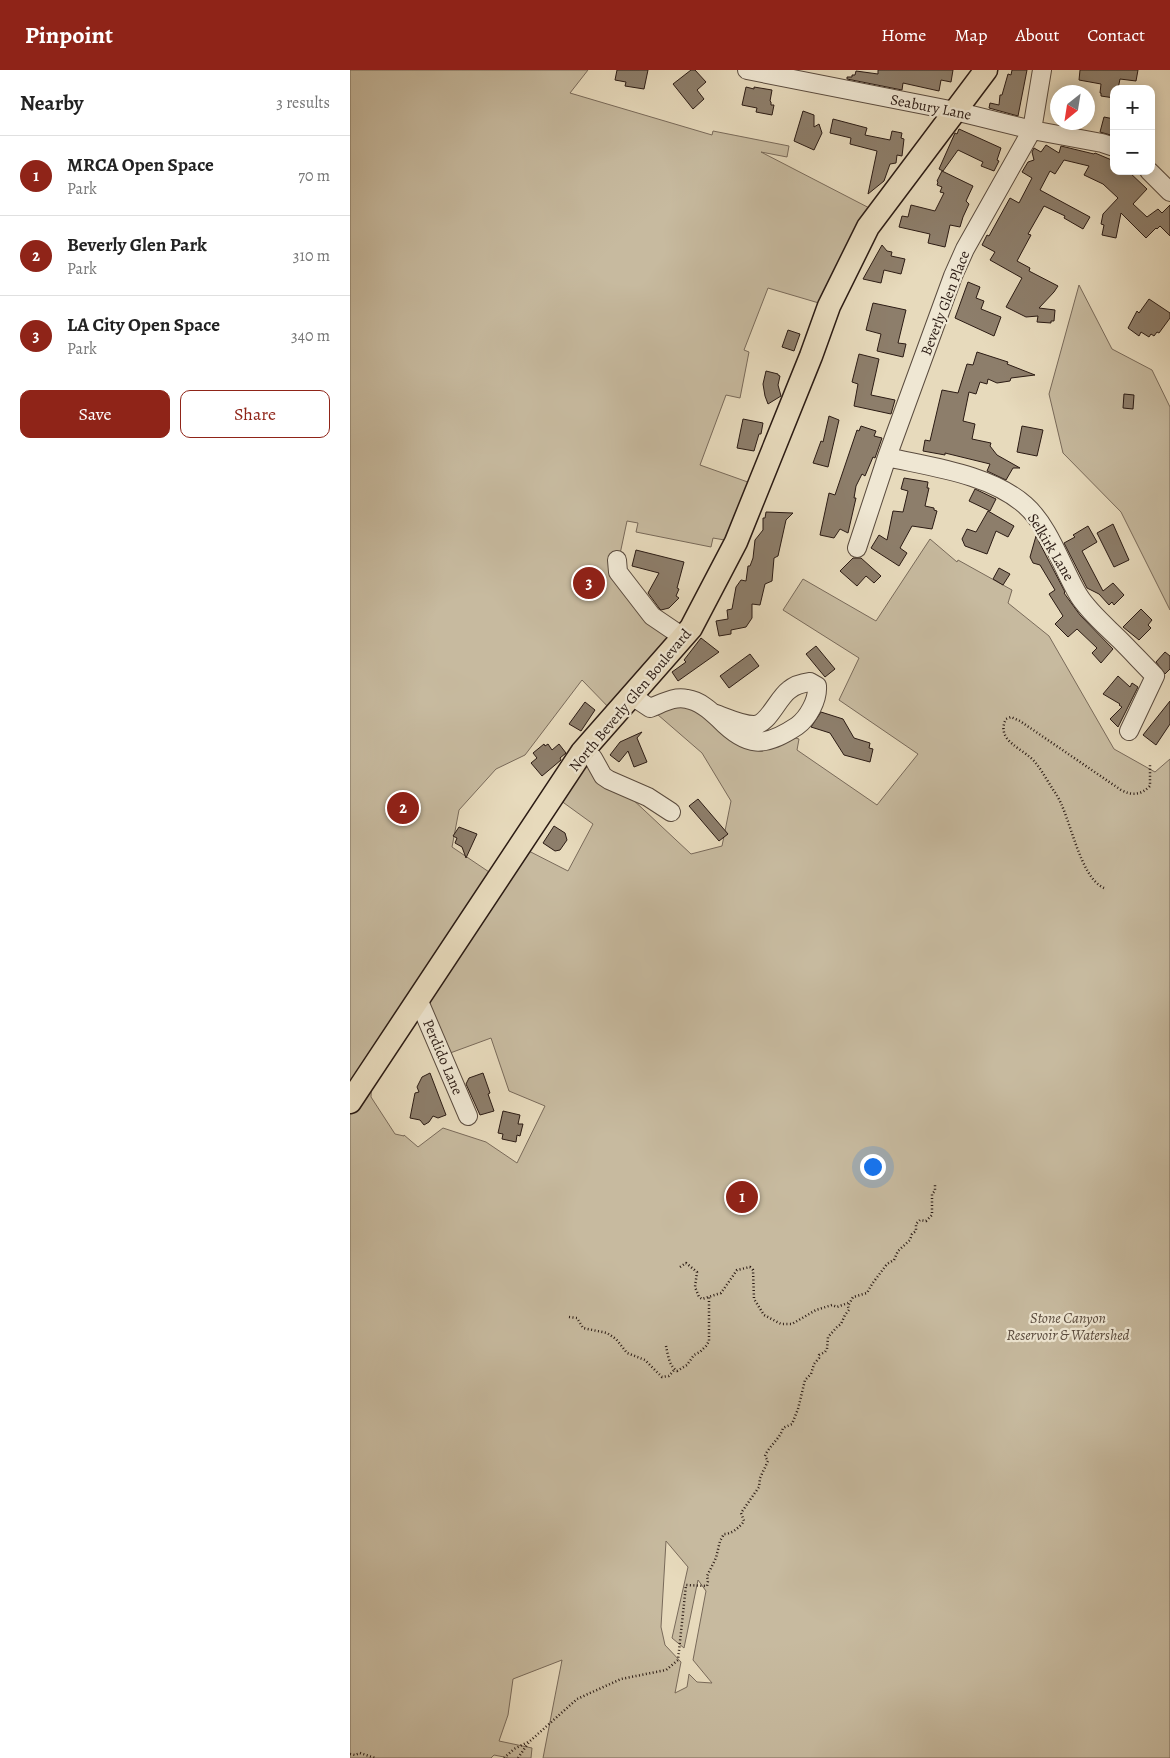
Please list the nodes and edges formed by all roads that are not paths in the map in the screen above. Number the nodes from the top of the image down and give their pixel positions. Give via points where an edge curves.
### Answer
1 (747, 70) edge
2 (986, 70) edge
3 (1042, 70) edge
4 (955, 111) junction
5 (1032, 130) junction
6 (1110, 146) edge
7 (1153, 175) edge
8 (1170, 192) edge
9 (887, 457) junction
10 (857, 548) dead end
11 (617, 560) dead end
12 (684, 637) junction
13 (632, 696) junction
14 (713, 713) junction
15 (1129, 731) dead end
16 (582, 752) junction
17 (671, 812) dead end
18 (418, 999) junction
19 (350, 1102) edge
20 (468, 1116) dead end

1 - 4 street, Seabury Lane
2 - 4 main road, North Beverly Glen Boulevard
3 - 5 street, Beverly Glen Place
4 - 5 street, Seabury Lane
4 - 12 main road, North Beverly Glen Boulevard via 868,227 829,306 736,542
5 - 6 street, Seabury Lane
5 - 9 street, Beverly Glen Place via 953,276
7 - 8 street
9 - 10 street, Beverly Glen Place
9 - 15 street, Selkirk Lane via 980,480 1026,505 1041,524 1080,597 1095,617 1155,676
11 - 12 street via 618,572 652,616
12 - 13 main road, North Beverly Glen Boulevard
13 - 14 street via 650,708 675,698 689,699
13 - 16 main road, North Beverly Glen Boulevard
14 - 14 street via 730,731 760,742 779,737 802,722 818,695 817,686 810,682 788,690 760,724 743,723
16 - 17 street via 593,758 603,776
16 - 18 main road, North Beverly Glen Boulevard
18 - 19 main road, North Beverly Glen Boulevard
18 - 20 street, Perdido Lane

